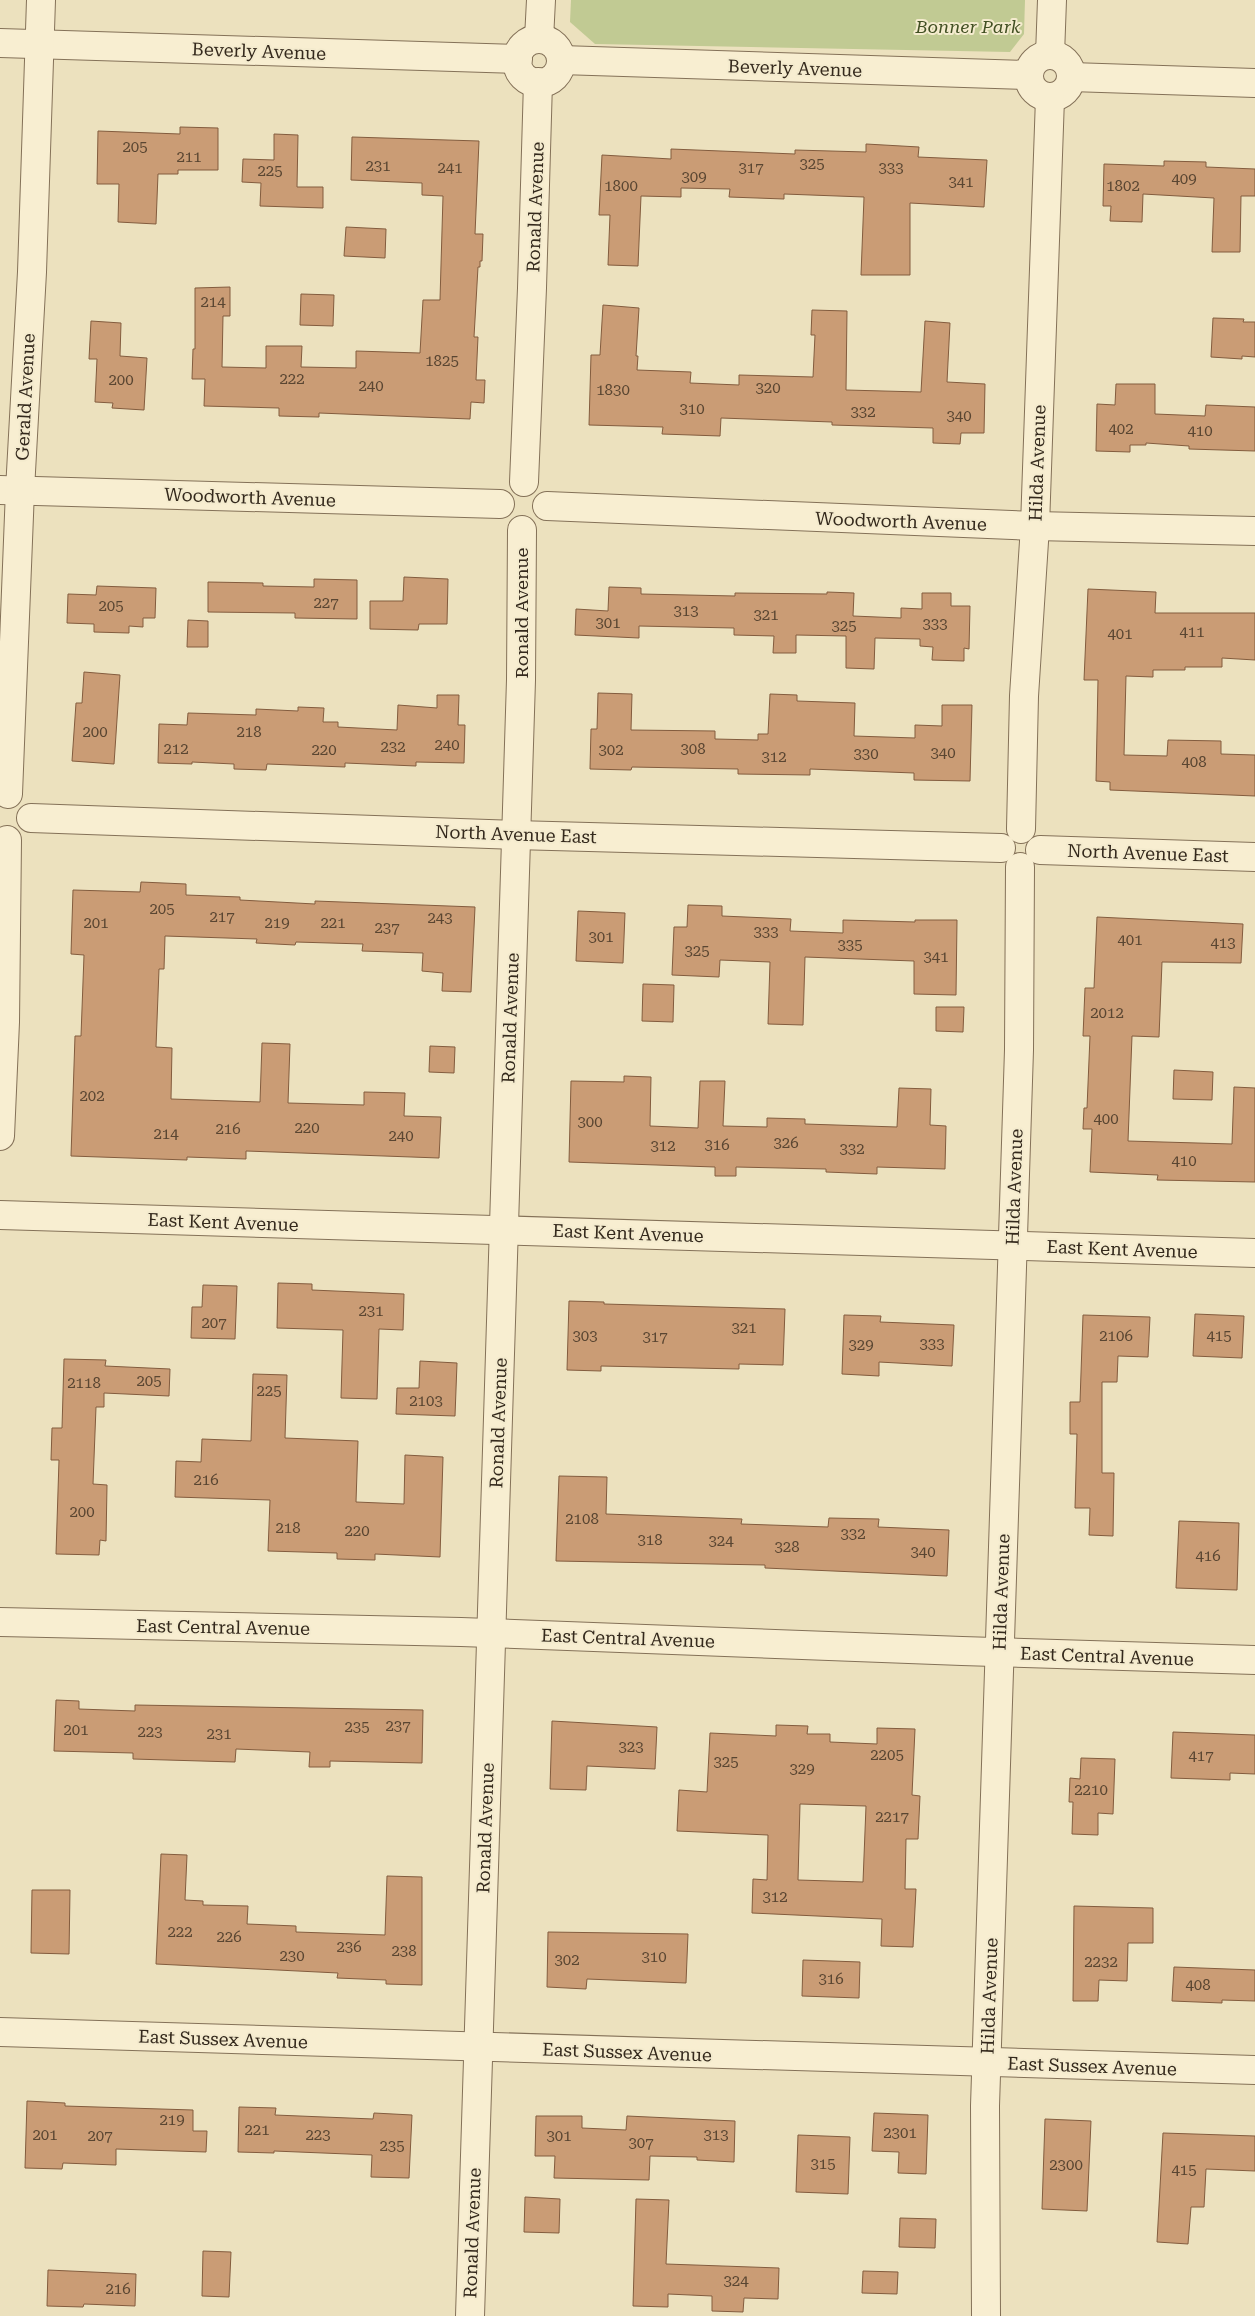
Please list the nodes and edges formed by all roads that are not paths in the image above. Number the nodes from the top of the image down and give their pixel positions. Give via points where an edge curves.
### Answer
1 (41, 0) edge
2 (541, 0) edge
3 (1052, 0) edge
4 (539, 39) junction
5 (0, 43) edge
6 (39, 44) junction
7 (1050, 55) junction
8 (518, 59) junction
9 (561, 60) junction
10 (1029, 75) junction
11 (1071, 77) junction
12 (538, 82) junction
13 (1255, 83) edge
14 (1050, 98) junction
15 (524, 482) junction
16 (10, 490) edge
17 (500, 504) junction
18 (548, 506) junction
19 (1035, 526) junction
20 (522, 530) junction
21 (1255, 531) edge
22 (4, 795) edge
23 (31, 818) junction
24 (1021, 829) junction
25 (515, 835) junction
26 (3, 839) edge
27 (1001, 848) junction
28 (1255, 857) edge
29 (1030, 858) junction
30 (0, 1136) edge
31 (0, 1215) edge
32 (504, 1230) junction
33 (1012, 1245) junction
34 (1255, 1253) edge
35 (0, 1622) edge
36 (491, 1633) junction
37 (999, 1653) junction
38 (1255, 1660) edge
39 (0, 2032) edge
40 (478, 2048) junction
41 (987, 2063) junction
42 (1255, 2070) edge
43 (470, 2316) edge
44 (986, 2316) edge

1 - 6 street, Gerald Avenue
2 - 4 street
3 - 7 street
4 - 8 street via 524,46
4 - 9 street via 554,45
5 - 6 street, Beverly Avenue
6 - 8 street, Beverly Avenue
6 - 16 street, Gerald Avenue via 32,272
7 - 10 street via 1036,60
7 - 11 street via 1067,63
8 - 12 street via 522,74
9 - 10 street, Beverly Avenue
9 - 12 street via 555,76
10 - 14 street via 1036,93
11 - 13 street
11 - 14 street via 1063,93
12 - 15 street, Ronald Avenue
14 - 19 street, Hilda Avenue
15 - 17 street via 508,487
15 - 18 street via 539,488
16 - 17 street, Woodworth Avenue
16 - 22 street, Gerald Avenue
17 - 20 street via 505,521
18 - 19 street, Woodworth Avenue
18 - 20 street via 545,518 539,524
19 - 21 street, Woodworth Avenue
19 - 24 street, Hilda Avenue via 1024,696
20 - 25 street, Ronald Avenue
22 - 23 street via 25,801
23 - 25 street, North Avenue East
23 - 26 street via 24,834 18,838
24 - 27 street via 1007,834
24 - 29 street via 1032,832 1036,837
25 - 27 street, North Avenue East
25 - 32 street, Ronald Avenue
26 - 30 street via 5,1022
27 - 29 street via 1007,862
28 - 29 street, North Avenue East
29 - 33 street, Hilda Avenue via 1018,1050
31 - 32 street, East Kent Avenue
32 - 33 street, East Kent Avenue
32 - 36 street, Ronald Avenue
33 - 34 street, East Kent Avenue
33 - 37 street, Hilda Avenue
35 - 36 street, East Central Avenue
36 - 37 street, East Central Avenue
36 - 40 street, Ronald Avenue
37 - 38 street, East Central Avenue
37 - 41 street, Hilda Avenue
39 - 40 street, East Sussex Avenue
40 - 41 street, East Sussex Avenue
40 - 43 street, Ronald Avenue
41 - 42 street, East Sussex Avenue
41 - 44 street, Hilda Avenue

